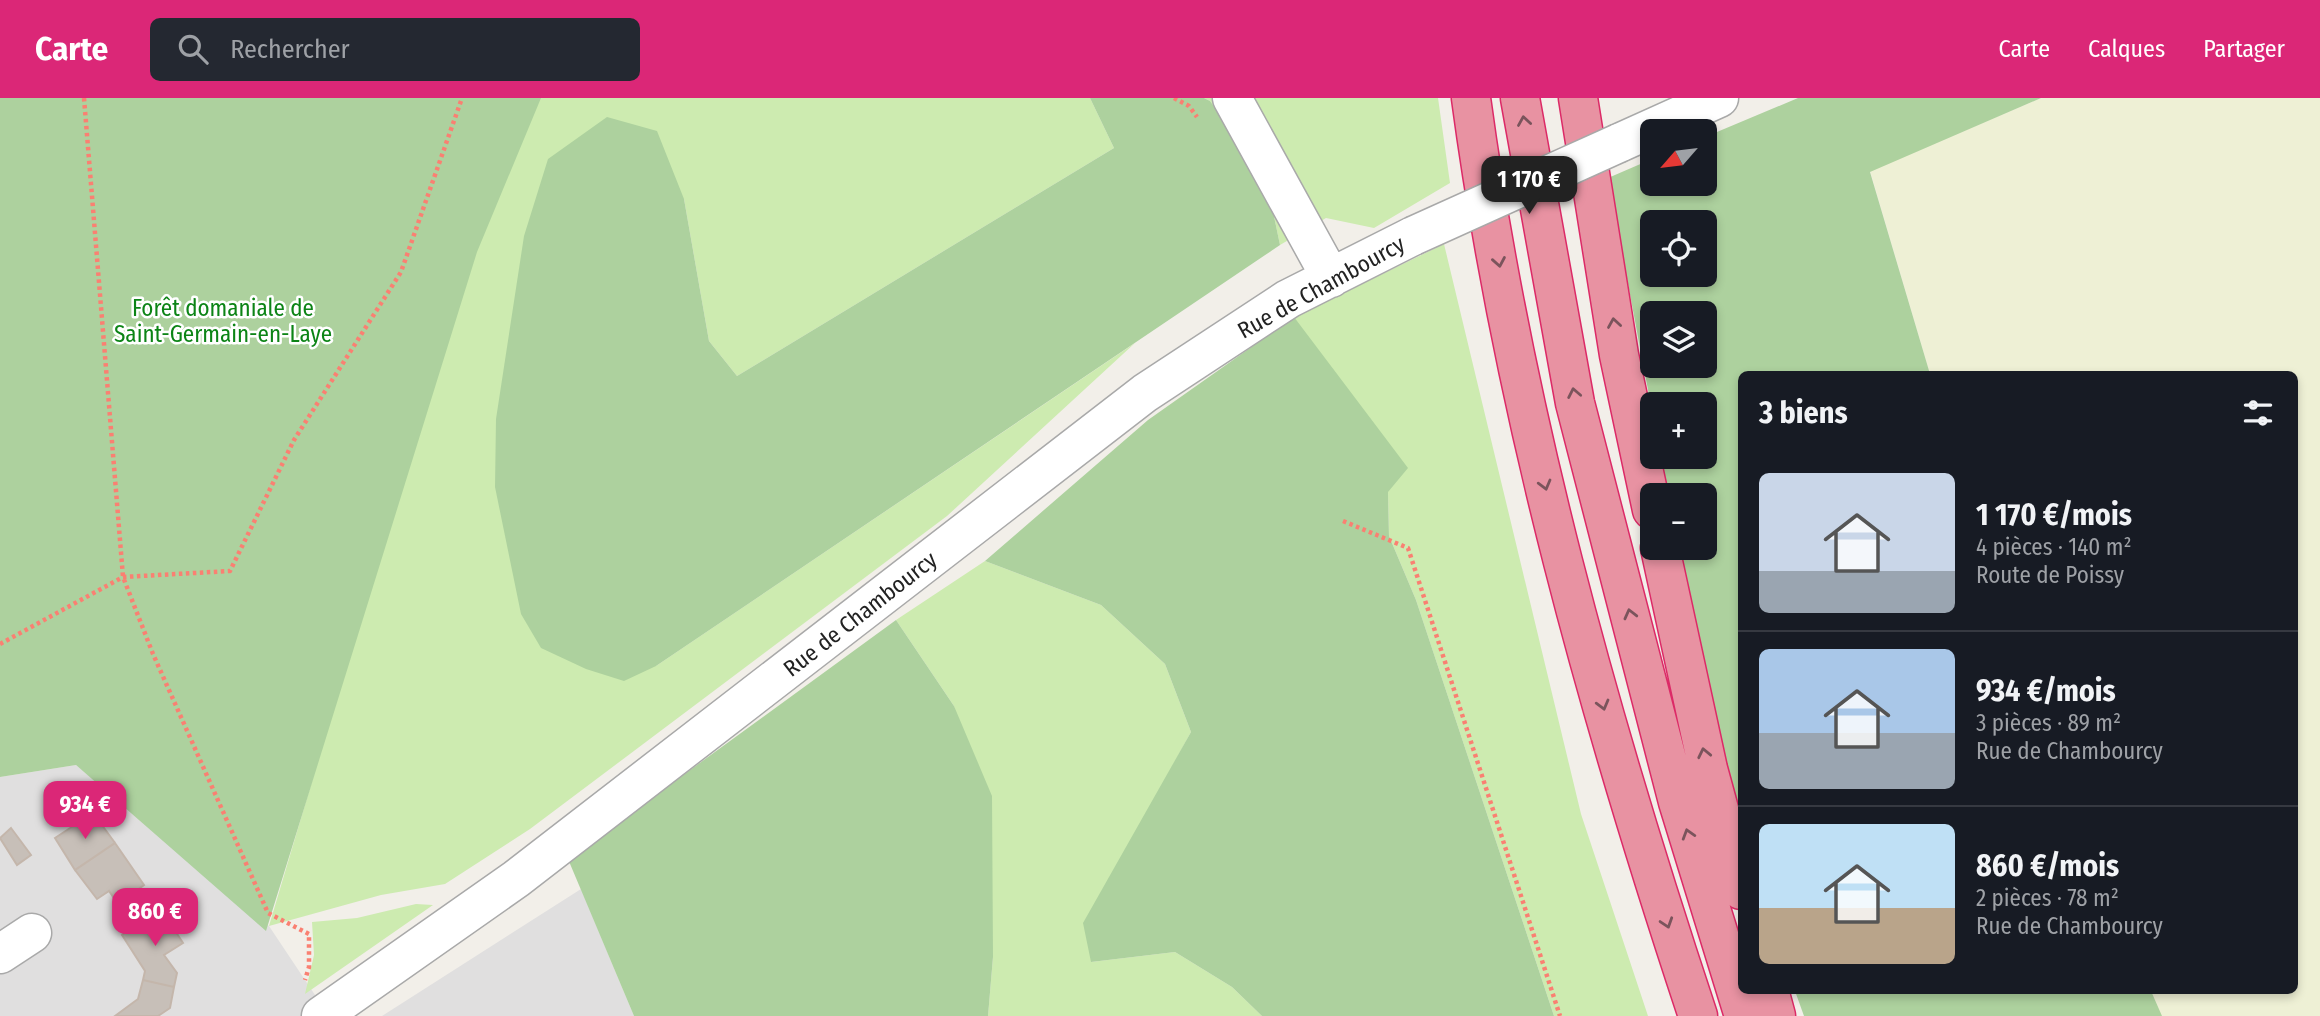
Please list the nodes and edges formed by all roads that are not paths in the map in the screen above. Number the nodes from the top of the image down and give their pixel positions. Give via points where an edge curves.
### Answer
1 (1231, 98) edge
2 (1471, 98) edge
3 (1520, 98) edge
4 (1578, 98) edge
5 (1719, 98) edge
6 (1331, 278) junction
7 (1646, 483) edge
8 (1663, 560) edge
9 (1738, 879) edge
10 (32, 933) dead end
11 (0, 954) edge
12 (1770, 994) edge
13 (312, 1001) edge
14 (1698, 1016) edge
15 (1744, 1016) edge
16 (1776, 1016) edge

1 - 6 street
2 -> 14 highway via 1527,414 1635,826
15 -> 3 highway via 1678,802 1575,403
7 -> 4 highway via 1619,355
5 - 6 street, Rue de Chambourcy, bridge via 1413,236
6 - 13 street, Rue de Chambourcy via 1288,299 1145,393 516,879
9 -> 8 highway via 1708,769
10 - 11 street
12 - 16 highway

